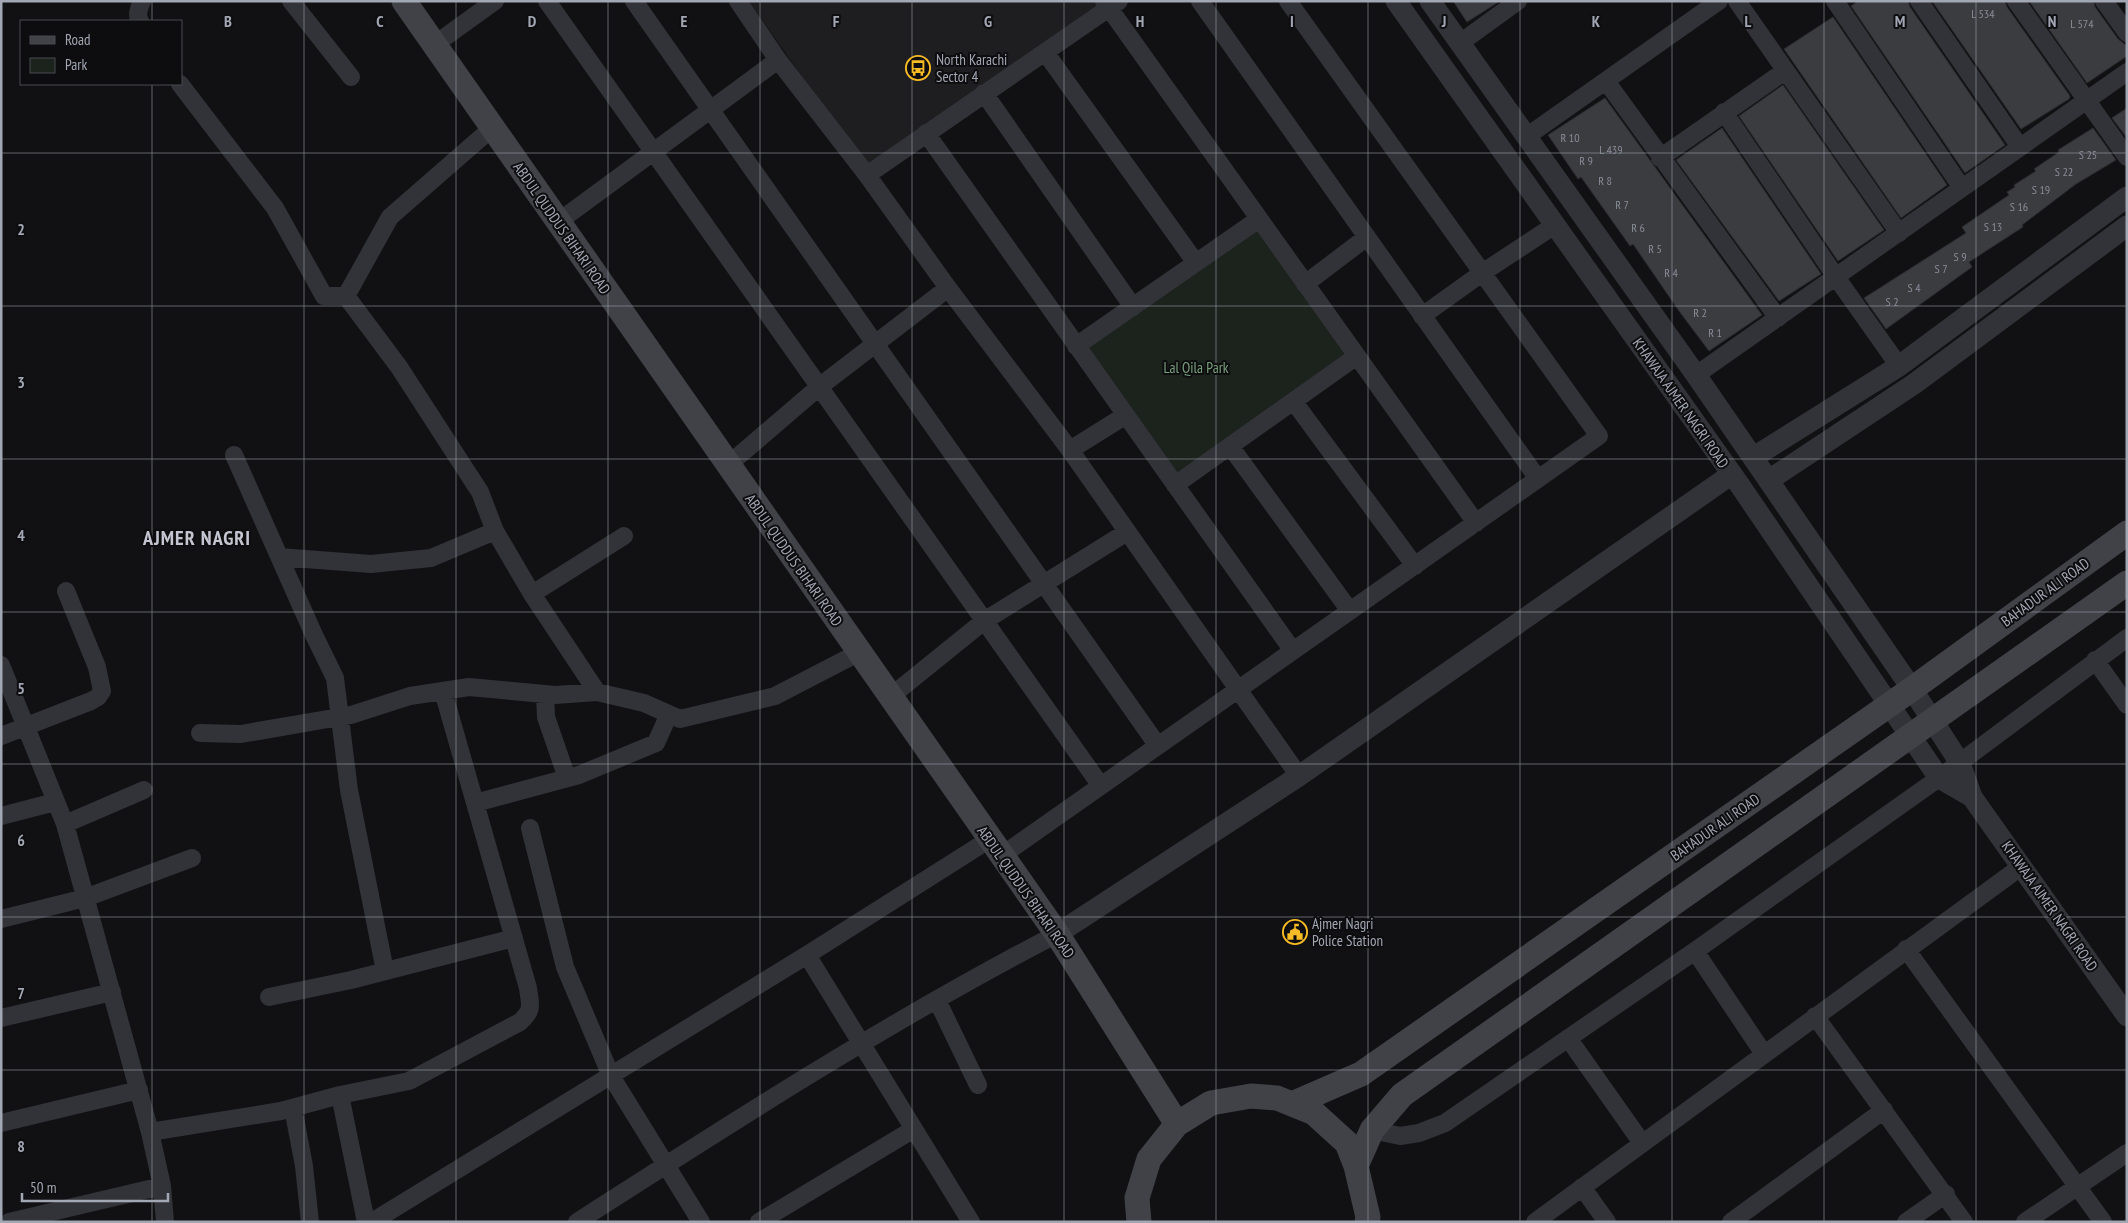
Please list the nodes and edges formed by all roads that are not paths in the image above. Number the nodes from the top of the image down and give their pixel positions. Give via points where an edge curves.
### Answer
1 (142, 1) edge
2 (291, 1) edge
3 (404, 1) edge
4 (495, 1) edge
5 (547, 1) edge
6 (634, 1) edge
7 (738, 1) edge
8 (1200, 1) edge
9 (1288, 1) edge
10 (1396, 1) edge
11 (1430, 1) edge
12 (1518, 1) edge
13 (1719, 1) edge
14 (1737, 1) edge
15 (1919, 1) edge
16 (2016, 1) edge
17 (2104, 1) edge
18 (1836, 2) edge
19 (1111, 4) edge
20 (139, 20) edge
21 (2127, 33) edge
22 (1460, 43) junction
23 (434, 45) junction
24 (1045, 52) junction
25 (778, 60) junction
26 (1785, 71) junction
27 (2127, 72) edge
28 (351, 77) dead end
29 (1606, 80) junction
30 (181, 85) edge
31 (984, 93) junction
32 (2087, 100) junction
33 (711, 110) junction
34 (1724, 112) junction
35 (492, 128) junction
36 (926, 133) junction
37 (1526, 137) junction
38 (2020, 147) junction
39 (654, 152) junction
40 (2127, 157) edge
41 (1660, 158) junction
42 (867, 175) junction
43 (1962, 188) junction
44 (2127, 197) edge
45 (1259, 219) junction
46 (558, 222) junction
47 (1555, 225) junction
48 (2127, 226) edge
49 (1899, 232) junction
50 (1366, 237) junction
51 (1196, 263) junction
52 (1482, 273) junction
53 (1836, 277) junction
54 (1305, 284) junction
55 (948, 288) junction
56 (346, 296) junction
57 (1133, 306) junction
58 (1422, 316) junction
59 (1778, 318) junction
60 (875, 343) junction
61 (1076, 346) junction
62 (1357, 356) junction
63 (1899, 366) junction
64 (1696, 374) junction
65 (819, 387) junction
66 (1294, 402) junction
67 (1126, 416) junction
68 (1230, 446) junction
69 (1070, 450) junction
70 (234, 455) dead end
71 (1754, 458) junction
72 (728, 465) junction
73 (1732, 474) junction
74 (1538, 479) junction
75 (1769, 480) junction
76 (1175, 485) junction
77 (1476, 523) junction
78 (495, 531) junction
79 (1127, 532) junction
80 (2127, 533) edge
81 (624, 536) dead end
82 (279, 557) junction
83 (1415, 566) junction
84 (2127, 583) edge
85 (1044, 584) junction
86 (66, 591) dead end
87 (532, 594) junction
88 (1350, 611) junction
89 (984, 621) junction
90 (2127, 638) edge
91 (1292, 651) junction
92 (858, 653) junction
93 (2095, 660) junction
94 (1, 665) edge
95 (1912, 688) junction
96 (1238, 689) junction
97 (443, 691) junction
98 (598, 692) junction
99 (545, 694) junction
100 (890, 697) junction
101 (1889, 705) junction
102 (2127, 705) edge
103 (669, 714) junction
104 (339, 717) junction
105 (1933, 720) junction
106 (25, 728) junction
107 (200, 733) dead end
108 (1, 736) edge
109 (1910, 736) junction
110 (1158, 746) junction
111 (1960, 762) junction
112 (1299, 776) junction
113 (567, 778) junction
114 (1939, 778) junction
115 (1100, 786) junction
116 (144, 790) dead end
117 (1972, 797) junction
118 (56, 802) junction
119 (475, 804) junction
120 (1, 816) edge
121 (65, 824) junction
122 (530, 828) dead end
123 (996, 848) junction
124 (192, 858) dead end
125 (2022, 866) junction
126 (86, 898) junction
127 (1, 919) edge
128 (1057, 934) junction
129 (514, 938) junction
130 (1906, 950) junction
131 (1695, 951) junction
132 (807, 956) junction
133 (385, 971) junction
134 (112, 992) junction
135 (269, 997) dead end
136 (937, 1000) junction
137 (1816, 1016) junction
138 (2127, 1016) edge
139 (1, 1018) edge
140 (1568, 1038) junction
141 (862, 1043) junction
142 (1764, 1054) junction
143 (611, 1076) junction
144 (978, 1086) dead end
145 (138, 1090) junction
146 (340, 1095) junction
147 (1292, 1104) junction
148 (293, 1108) junction
149 (1884, 1110) junction
150 (1, 1123) edge
151 (1177, 1124) junction
152 (914, 1129) junction
153 (1372, 1130) junction
154 (150, 1132) junction
155 (1642, 1143) junction
156 (2127, 1153) edge
157 (666, 1165) junction
158 (1356, 1166) junction
159 (162, 1186) junction
160 (2078, 1186) junction
161 (1582, 1187) junction
162 (1946, 1194) junction
163 (968, 1221) edge
164 (9, 1222) edge
165 (164, 1222) edge
166 (310, 1222) edge
167 (366, 1222) edge
168 (372, 1222) edge
169 (577, 1222) edge
170 (701, 1222) edge
171 (759, 1222) edge
172 (1139, 1222) edge
173 (1367, 1222) edge
174 (1536, 1222) edge
175 (1607, 1222) edge
176 (1730, 1222) edge
177 (1906, 1222) edge
178 (1964, 1222) edge
179 (2025, 1222) edge
180 (2103, 1222) edge

1 - 20 street via 138,8
2 - 28 street
3 - 23 main road, ABDUL QUDDUS BIHARI ROAD
4 - 23 street
5 - 39 street
6 - 33 street
7 - 25 street
8 - 50 street
9 - 52 street
10 - 47 street, KHAWAJA AJMER NAGRI ROAD
11 - 22 street, KHAWAJA AJMER NAGRI ROAD
12 - 22 street
13 - 29 street
14 - 26 street
15 - 38 street
16 - 32 street
17 - 21 street
18 - 43 street
19 - 24 street
19 - 45 street
22 - 37 street, KHAWAJA AJMER NAGRI ROAD
23 - 35 main road, ABDUL QUDDUS BIHARI ROAD
24 - 31 street
24 - 51 street
25 - 33 street
25 - 42 street
26 - 34 street
26 - 49 street
27 - 32 street
29 - 37 street
29 - 41 street
30 - 56 street via 275,208 324,296
31 - 36 street
31 - 57 street
32 - 38 street
32 - 40 street
33 - 39 street
33 - 60 street
34 - 41 street
34 - 53 street
35 - 46 main road, ABDUL QUDDUS BIHARI ROAD
35 - 56 street via 390,217
36 - 42 street
36 - 61 street
37 - 64 street, KHAWAJA AJMER NAGRI ROAD
38 - 43 street
39 - 46 street
39 - 65 street
41 - 59 street
42 - 55 street
43 - 49 street
44 - 63 street
45 - 51 street
45 - 54 street
46 - 72 main road, ABDUL QUDDUS BIHARI ROAD
47 - 52 street
47 - 73 street, KHAWAJA AJMER NAGRI ROAD
48 - 75 street via 1914,384
49 - 53 street
50 - 54 street
50 - 58 street
51 - 57 street
52 - 58 street
52 - 74 street via 1599,436
53 - 59 street
53 - 63 street
54 - 62 street
55 - 60 street
55 - 69 street
56 - 78 street via 399,367 480,492
57 - 61 street
58 - 74 street
59 - 64 street
60 - 65 street
60 - 85 street
61 - 67 street
62 - 66 street
62 - 77 street
63 - 71 street
64 - 71 street, KHAWAJA AJMER NAGRI ROAD
65 - 72 street
65 - 89 street
66 - 68 street
66 - 83 street
67 - 69 street
67 - 76 street
68 - 76 street
68 - 88 street
69 - 79 street
70 - 82 street
71 - 75 street, KHAWAJA AJMER NAGRI ROAD
72 - 92 main road, ABDUL QUDDUS BIHARI ROAD
73 - 101 street, KHAWAJA AJMER NAGRI ROAD
73 - 112 street
74 - 77 street
75 - 95 street, KHAWAJA AJMER NAGRI ROAD
76 - 91 street
77 - 83 street
78 - 82 street via 431,558 372,564
78 - 87 street
79 - 85 street
79 - 96 street
80 - 95 main road, BAHADUR ALI ROAD
81 - 87 street
82 - 104 street via 335,678
83 - 88 street
84 - 105 main road
85 - 89 street
85 - 110 street
86 - 106 street via 97,667 102,691 91,701
87 - 98 street
88 - 91 street
89 - 100 street
89 - 115 street
90 - 93 street
91 - 96 street
92 - 100 main road, ABDUL QUDDUS BIHARI ROAD
92 - 103 street via 775,696 680,719
93 - 102 street
93 - 111 street
94 - 106 street
95 - 101 main road, BAHADUR ALI ROAD
95 - 105 street, KHAWAJA AJMER NAGRI ROAD
96 - 110 street
96 - 112 street
97 - 99 street via 469,687
97 - 104 street via 410,696
97 - 119 street
98 - 99 street
98 - 103 street
99 - 113 street via 546,717
100 - 123 main road, ABDUL QUDDUS BIHARI ROAD
101 - 109 street, KHAWAJA AJMER NAGRI ROAD
101 - 147 main road, BAHADUR ALI ROAD via 1361,1074
103 - 113 street via 656,743
104 - 107 street via 241,734
104 - 133 street via 349,790
105 - 109 main road
105 - 111 street, KHAWAJA AJMER NAGRI ROAD
106 - 108 street
106 - 118 street
109 - 114 street, KHAWAJA AJMER NAGRI ROAD
109 - 153 main road via 1402,1095
110 - 115 street
111 - 114 street
111 - 117 street, KHAWAJA AJMER NAGRI ROAD
112 - 128 street
113 - 119 street
114 - 117 street, KHAWAJA AJMER NAGRI ROAD
114 - 131 street
115 - 123 street
116 - 121 street
117 - 125 street, KHAWAJA AJMER NAGRI ROAD
118 - 120 street
118 - 121 street
119 - 129 street
121 - 126 street
122 - 143 street via 565,967
123 - 128 main road, ABDUL QUDDUS BIHARI ROAD
123 - 132 street
124 - 126 street
125 - 130 street
125 - 138 street, KHAWAJA AJMER NAGRI ROAD
126 - 127 street
126 - 134 street
128 - 136 street
128 - 151 main road, ABDUL QUDDUS BIHARI ROAD
129 - 133 street
129 - 146 street via 531,1008 520,1022 409,1081
130 - 137 street
130 - 160 street
131 - 140 street
131 - 142 street
132 - 141 street
132 - 143 street
133 - 135 street
134 - 139 street
134 - 145 street
136 - 141 street
136 - 144 street
137 - 142 street
137 - 149 street
140 - 153 street via 1445,1123 1400,1136
140 - 155 street
141 - 152 street
141 - 157 street
142 - 155 street
143 - 157 street
143 - 168 street
145 - 150 street
145 - 154 street
146 - 148 street
146 - 167 street
147 - 151 main road via 1277,1098 1250,1096 1211,1103
147 - 158 main road via 1314,1113 1347,1143
148 - 154 street
148 - 166 street
149 - 162 street
149 - 176 street
151 - 172 main road via 1149,1159 1138,1198
152 - 163 street
152 - 171 street
153 - 158 main road
154 - 159 street
155 - 161 street
156 - 160 street
157 - 169 street
157 - 170 street
158 - 173 main road
159 - 164 street
159 - 165 street
160 - 179 street
160 - 180 street
161 - 174 street
161 - 175 street
162 - 177 street
162 - 178 street

